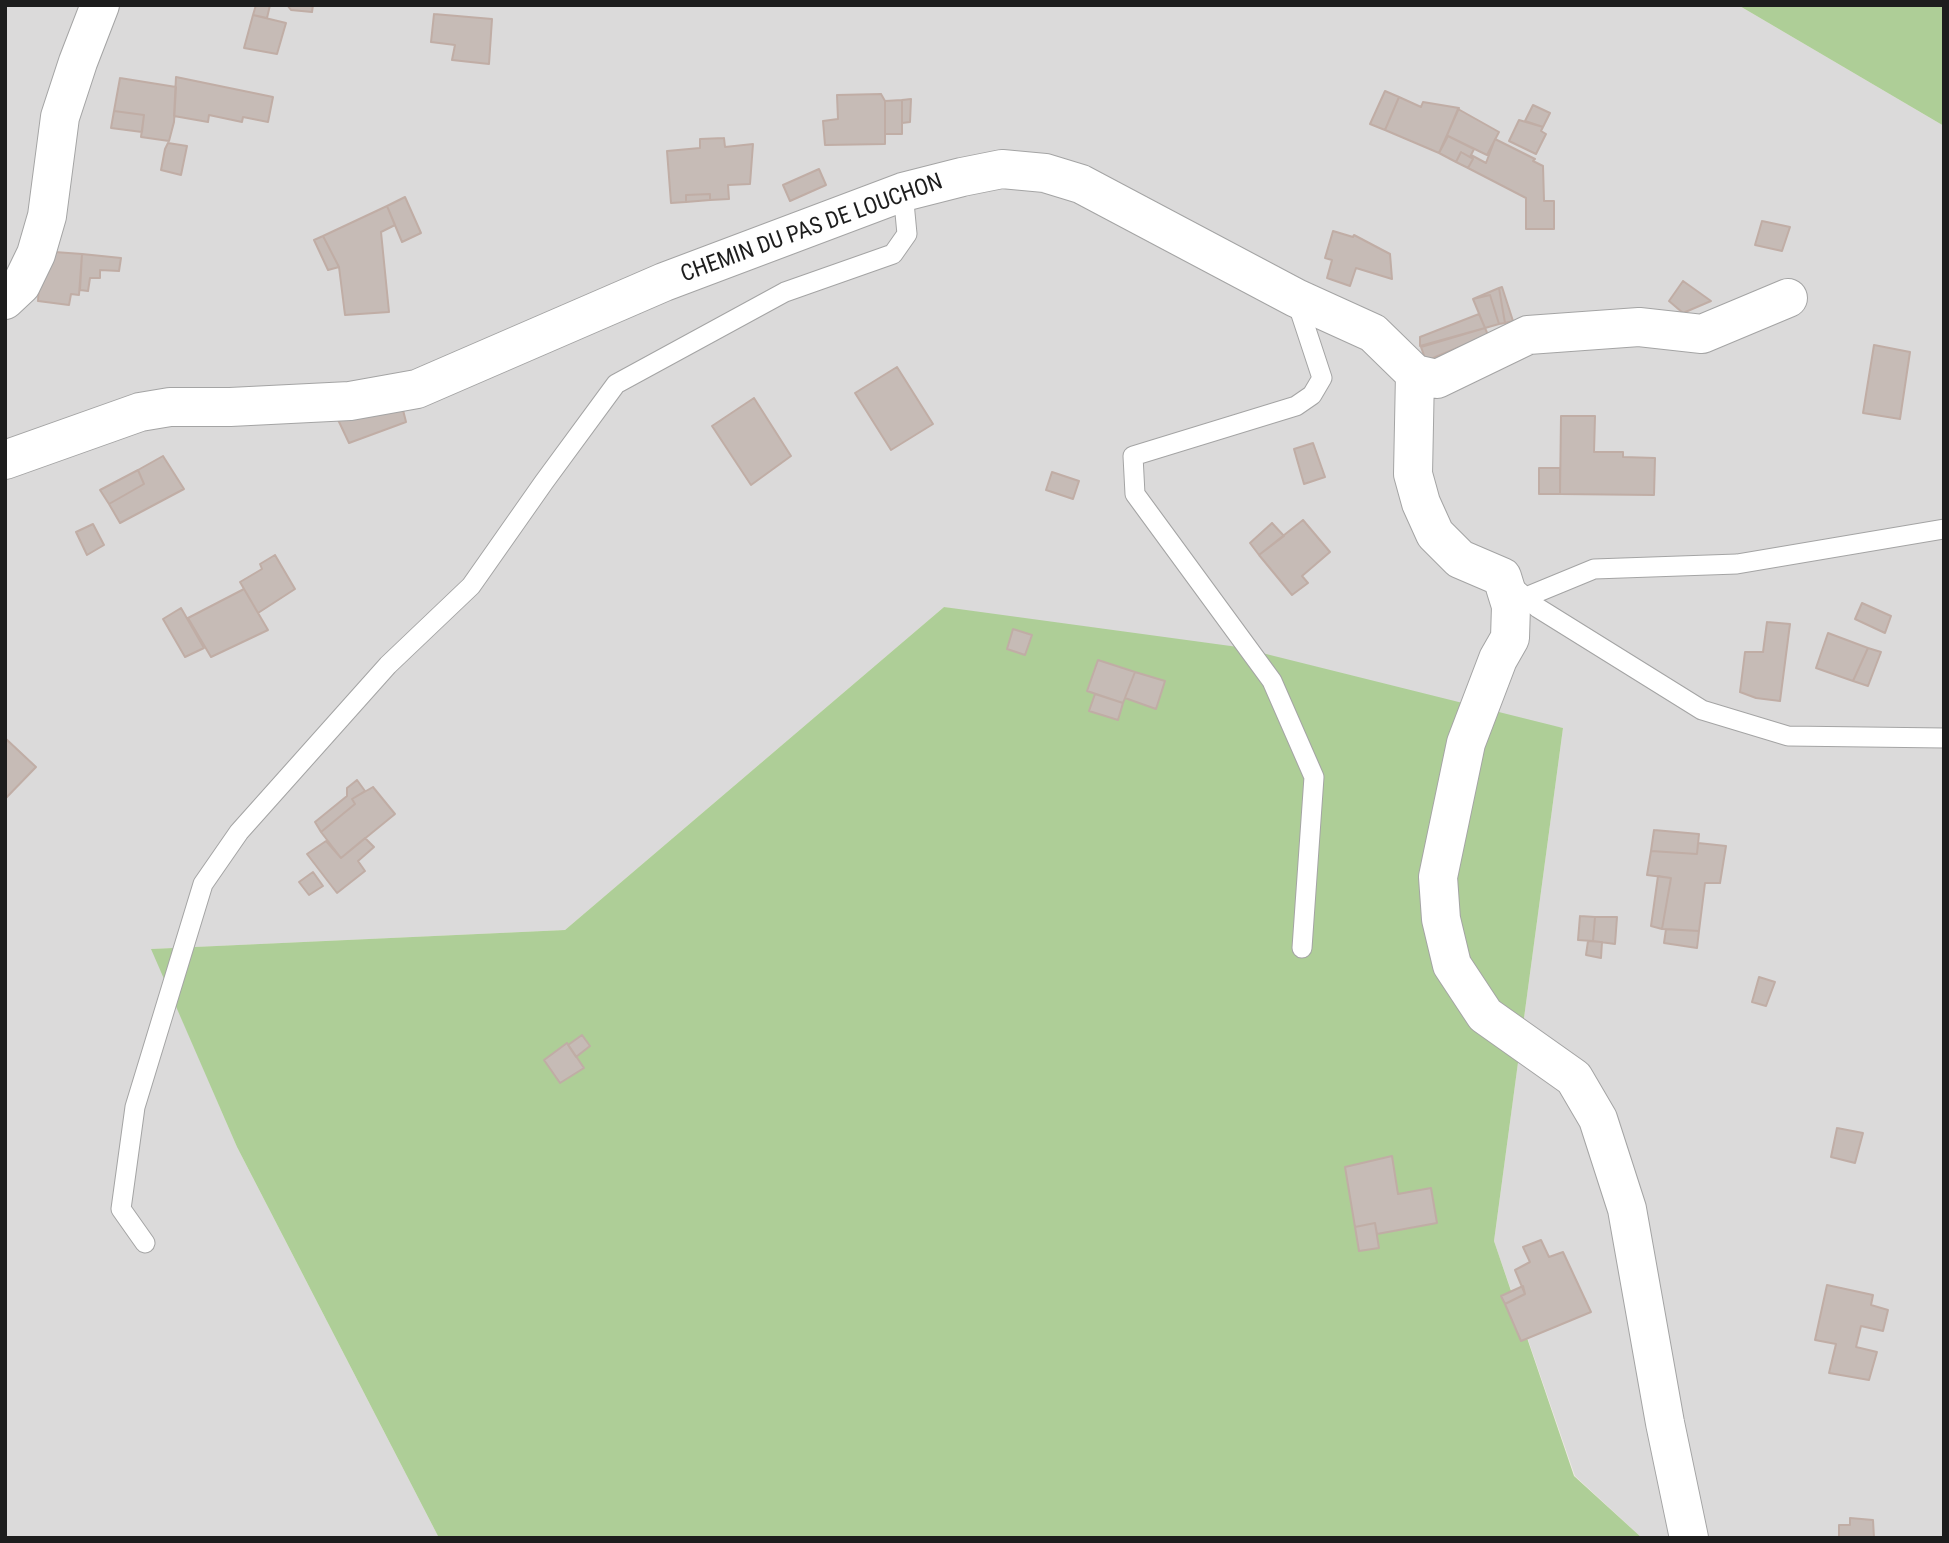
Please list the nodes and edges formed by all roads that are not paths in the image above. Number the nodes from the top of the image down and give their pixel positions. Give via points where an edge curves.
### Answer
1 (100, 5) edge
2 (903, 192) junction
3 (1296, 298) junction
4 (1788, 299) dead end
5 (5, 300) edge
6 (1415, 374) junction
7 (5, 460) edge
8 (1944, 528) edge
9 (1514, 587) junction
10 (1944, 738) edge
11 (1302, 948) dead end
12 (145, 1243) dead end
13 (1689, 1538) edge

1 - 5 street via 61,117 47,216 36,254 21,285
2 - 3 street, CHEMIN DU PAS DE LOUCHON via 1002,169 1045,173 1081,184
2 - 7 street, CHEMIN DU PAS DE LOUCHON via 664,282 417,389 349,401 140,412
2 - 12 lane via 907,234 892,254 785,292 616,384 471,586 388,665 239,832 203,884 135,1107 121,1209
3 - 6 street, CHEMIN DU PAS DE LOUCHON via 1373,333
3 - 11 lane via 1322,378 1311,395 1296,405 1133,456 1135,495 1272,681 1314,776
4 - 6 street via 1702,334 1639,327 1528,335 1437,379
6 - 9 street via 1413,474 1435,534 1460,559
8 - 9 lane via 1737,565 1594,569
9 - 10 lane via 1538,607 1702,710 1788,736
9 - 13 street via 1510,638 1466,743 1438,877 1441,919 1452,965 1485,1015 1574,1079 1598,1119 1627,1209

